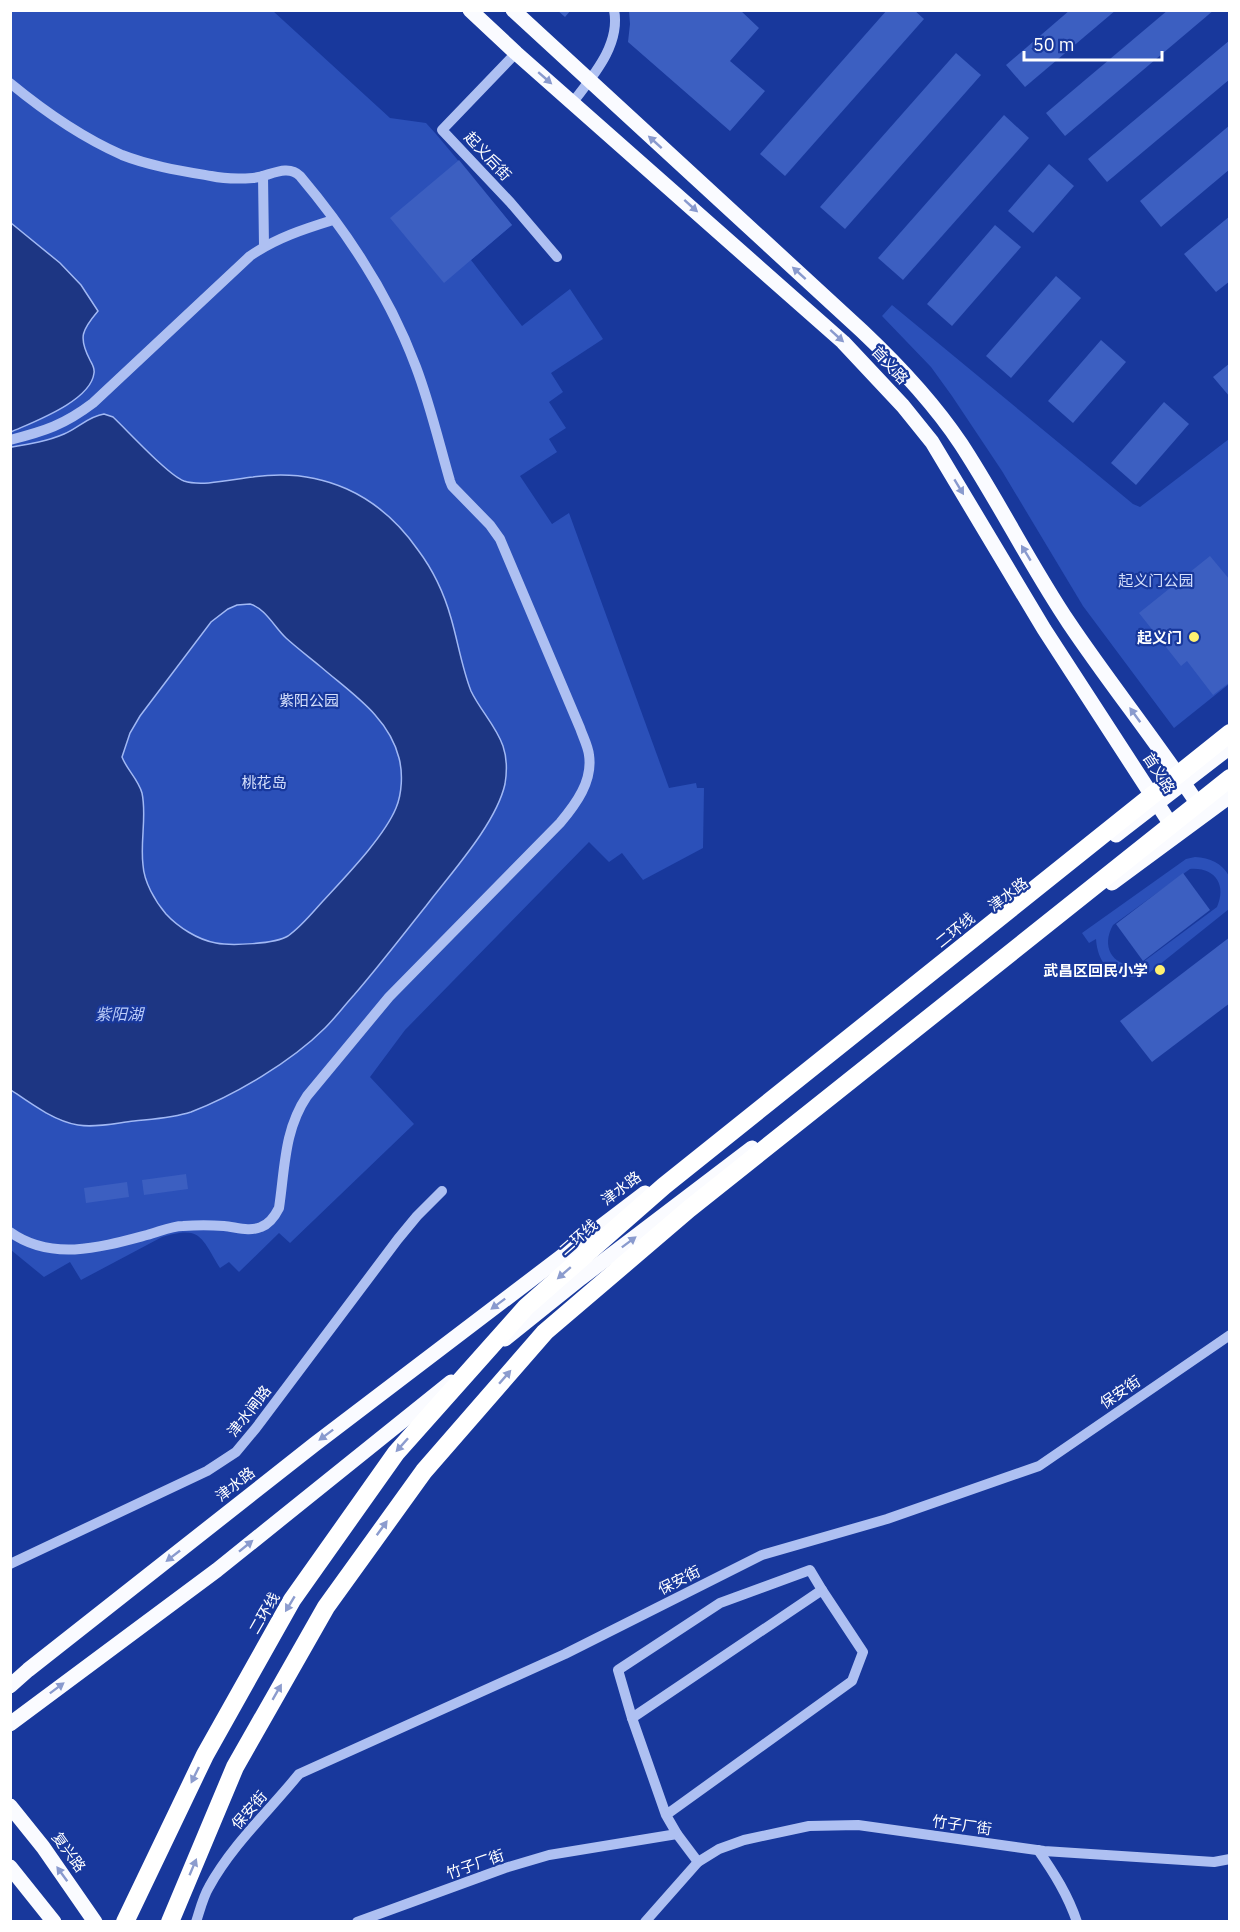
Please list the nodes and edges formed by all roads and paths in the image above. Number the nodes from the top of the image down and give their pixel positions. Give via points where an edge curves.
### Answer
1 (470, 10) edge
2 (513, 10) edge
3 (614, 10) edge
4 (516, 53) junction
5 (589, 81) junction
6 (10, 83) edge
7 (573, 102) junction
8 (263, 176) junction
9 (333, 220) junction
10 (264, 246) junction
11 (557, 257) dead end
12 (10, 440) edge
13 (1230, 733) edge
14 (1230, 747) edge
15 (1230, 778) edge
16 (1184, 783) junction
17 (1230, 796) edge
18 (1157, 804) junction
19 (1204, 814) junction
20 (1177, 834) junction
21 (442, 1191) dead end
22 (10, 1232) edge
23 (1230, 1335) edge
24 (10, 1564) edge
25 (822, 1590) junction
26 (10, 1686) edge
27 (632, 1718) junction
28 (10, 1724) edge
29 (10, 1806) edge
30 (666, 1815) junction
31 (677, 1834) junction
32 (1038, 1850) junction
33 (1230, 1859) edge
34 (698, 1862) junction
35 (10, 1867) edge
36 (54, 1922) edge
37 (95, 1922) edge
38 (125, 1922) edge
39 (170, 1922) edge
40 (196, 1922) edge
41 (357, 1922) edge
42 (645, 1922) edge
43 (1077, 1922) edge

1 - 4 main road, 首义路
2 - 5 main road, 首义路
3 - 5 street via 616,27 612,42
4 -> 7 main road, 首义路
4 - 11 street, 起义后街 via 442,130
5 - 7 street
16 -> 5 main road, 首义路 via 1069,623 939,413 871,339
6 - 8 street via 81,134 123,155 174,170 222,178
7 -> 18 main road, 首义路 via 843,342 903,406 932,442 1044,629
8 - 9 street via 294,171
8 - 10 street
9 - 10 street
9 - 22 street via 362,258 415,364 452,486 490,525 508,555 587,746 587,780 560,823 389,997 307,1096 292,1123 279,1208 263,1227 251,1230 181,1226 89,1249 39,1246
10 - 12 street via 93,403 52,428
13 -> 38 highway, 二环线, bridge via 664,1186 526,1306 396,1453 292,1600 205,1755
14 - 16 main road, 津水路
39 -> 15 highway, bridge via 234,1767 326,1607 424,1471 544,1332 689,1209
16 - 18 main road, 津水路
16 - 19 main road, 首义路
17 - 19 main road
18 - 20 main road, 首义路
18 -> 26 main road, 津水路 via 325,1436
19 - 20 main road
28 -> 20 main road via 216,1570 581,1278
21 - 24 street, 津水闸路 via 398,1239 236,1452 188,1481
23 - 40 street, 保安街 via 1039,1466 887,1519 762,1555 565,1654 299,1774 224,1863 208,1888
25 - 27 street
25 - 27 street via 810,1570 720,1603 618,1670
25 - 30 street via 863,1652 852,1681
27 - 30 street
37 -> 29 main road, 复兴路
30 - 31 street
31 - 34 street
31 - 41 street, 竹子厂街 via 549,1855
32 - 33 street, 竹子厂街 via 1214,1862
32 - 34 street, 竹子厂街 via 858,1825 830,1825 744,1840 719,1848
32 - 43 street via 1057,1877
34 - 42 street, 竹子厂街
35 - 36 main road

